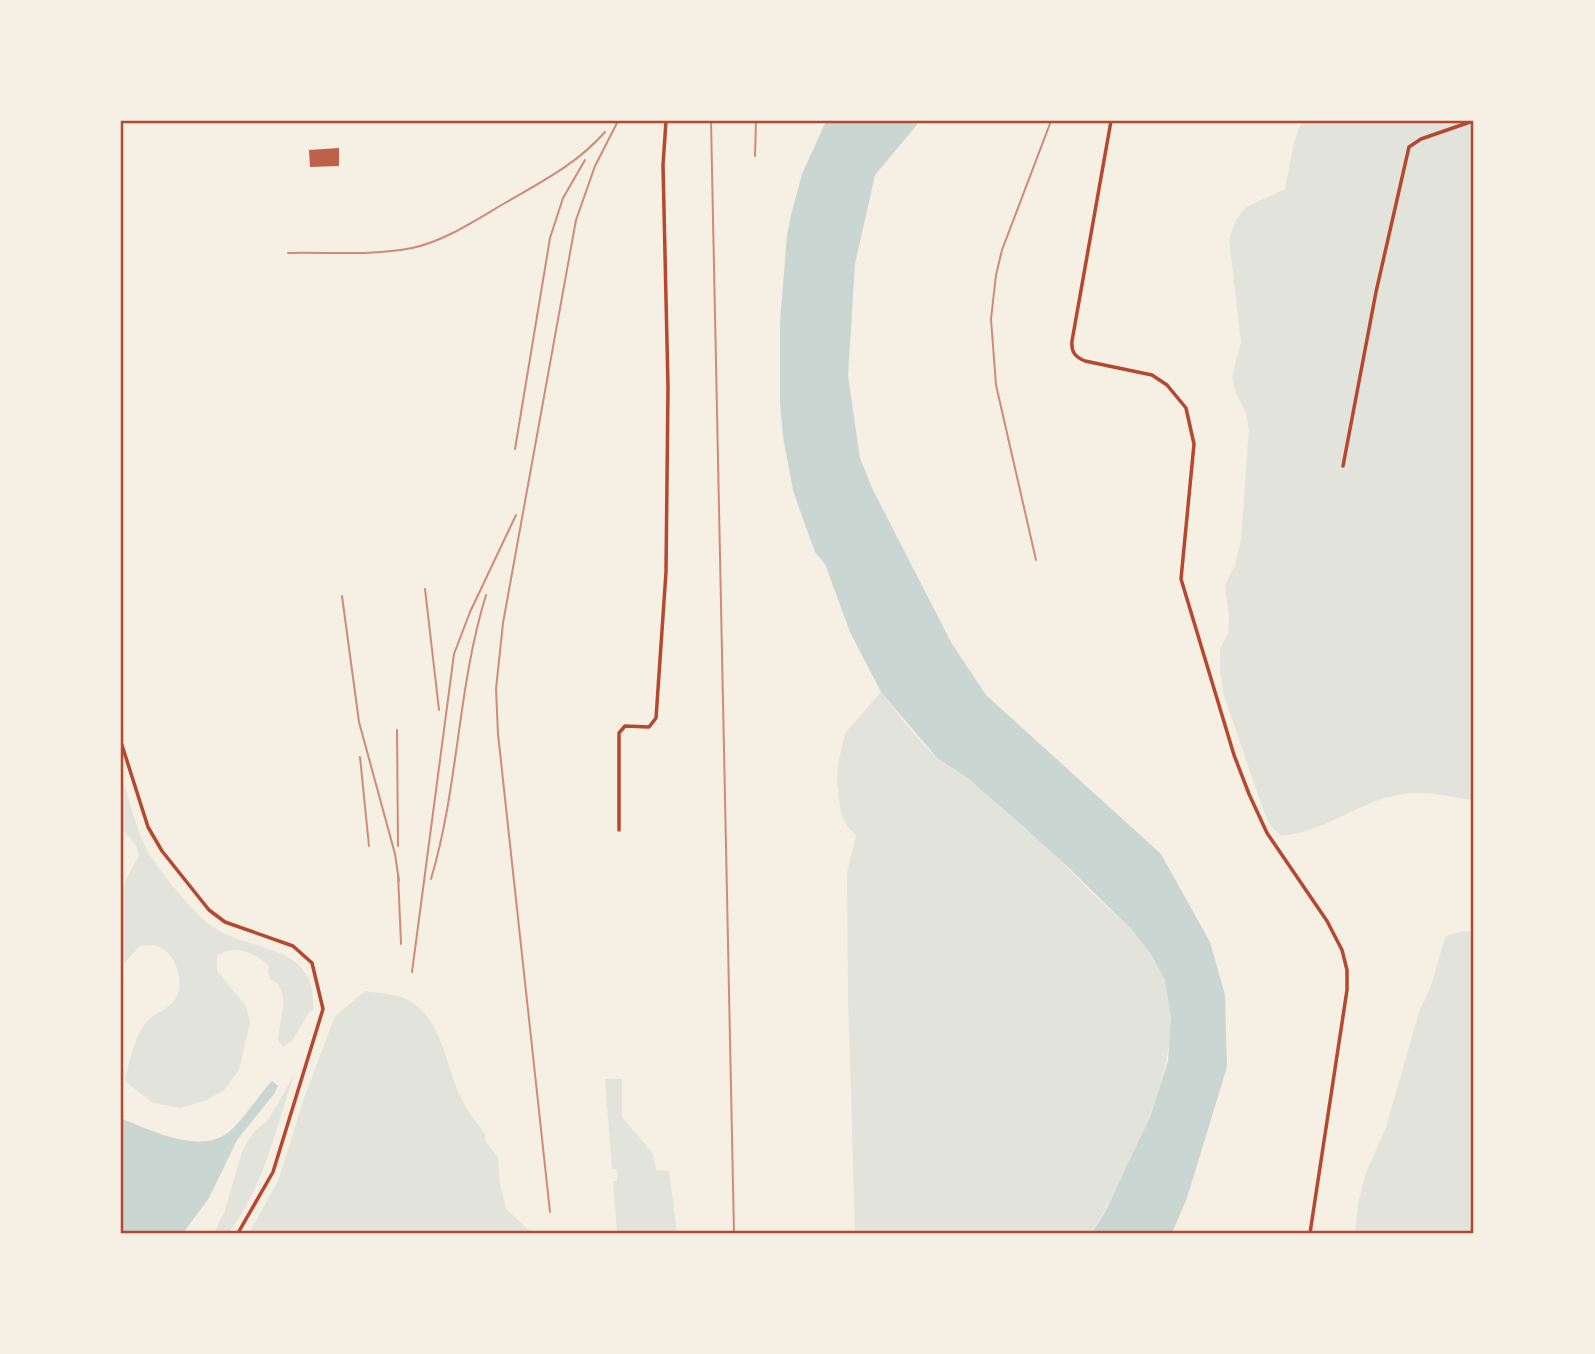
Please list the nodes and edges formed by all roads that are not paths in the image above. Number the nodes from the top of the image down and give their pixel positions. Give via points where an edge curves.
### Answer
1 (666, 121) edge
2 (1111, 121) edge
3 (1473, 121) edge
4 (1343, 466) dead end
5 (121, 742) edge
6 (619, 830) dead end
7 (238, 1233) edge
8 (1310, 1233) edge

1 - 6 street via 665,586 656,718 649,727 625,726 619,733
2 - 8 street via 1072,349 1085,361 1152,374 1186,408 1194,444 1181,579 1194,626 1257,814 1346,960 1346,990
3 - 4 street via 1421,138 1409,147
5 - 7 street via 148,827 209,910 225,922 293,946 312,962 323,1010 274,1172

